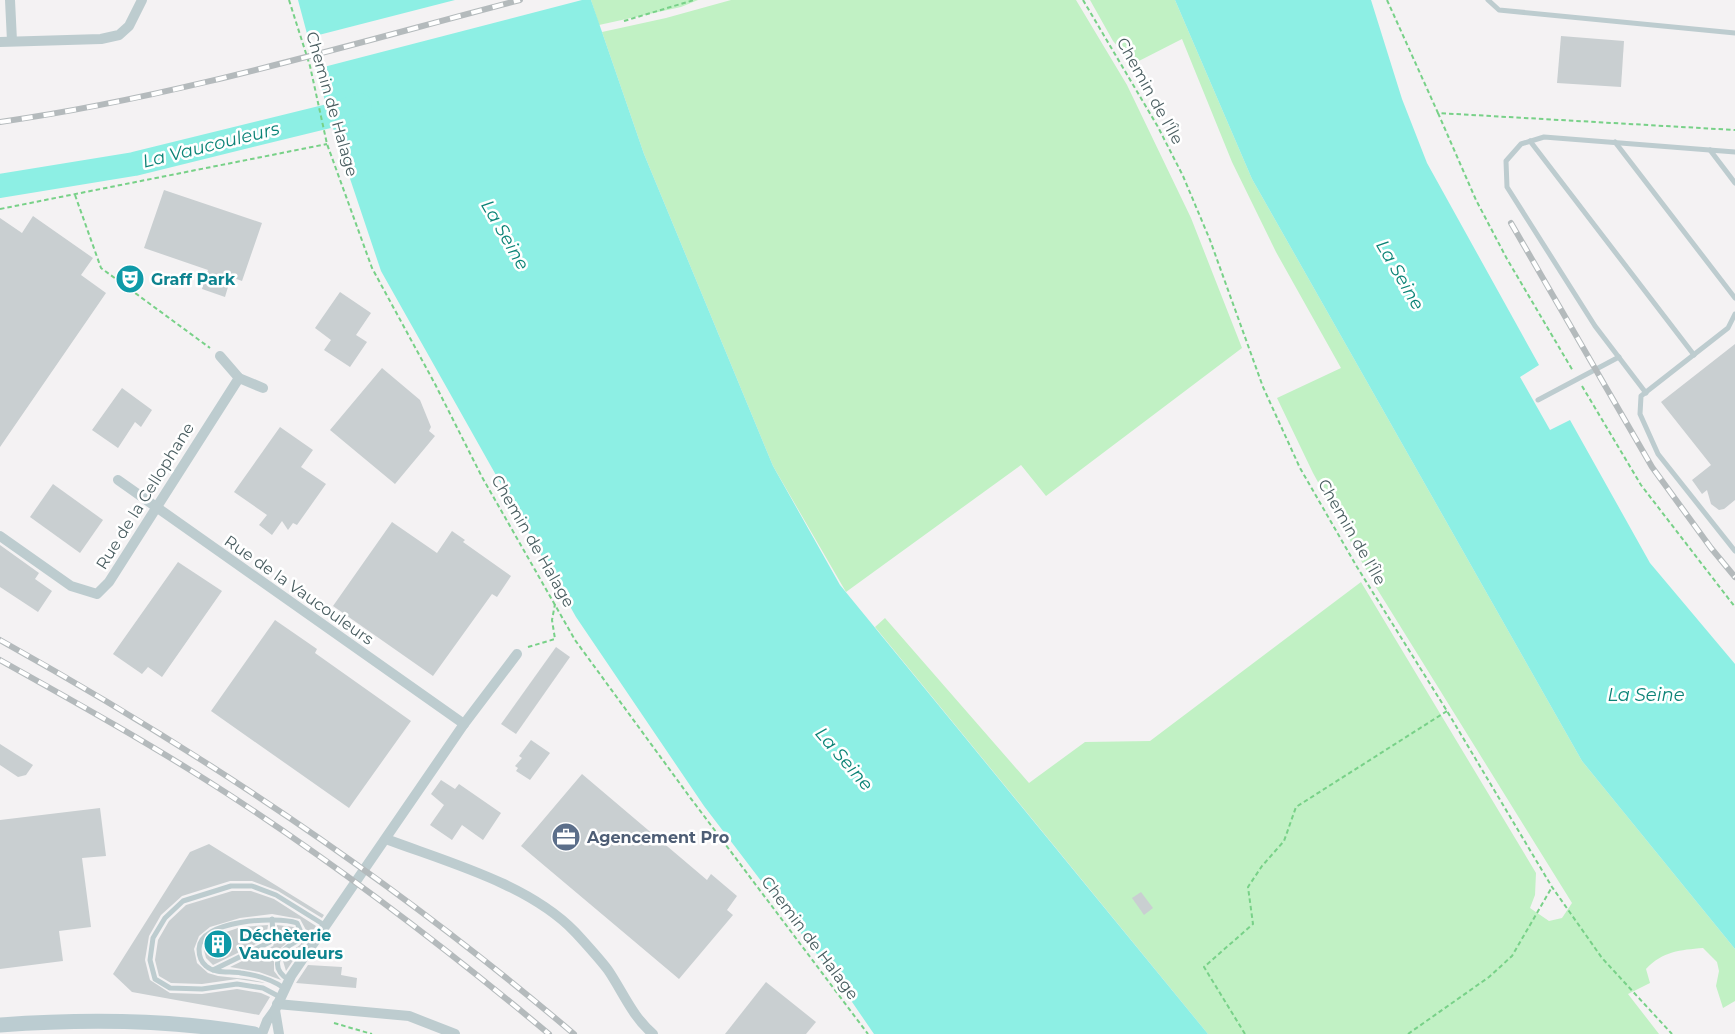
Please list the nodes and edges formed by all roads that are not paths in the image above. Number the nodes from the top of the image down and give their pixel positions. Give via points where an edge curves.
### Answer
1 (10, 0) edge
2 (142, 0) edge
3 (1488, 0) edge
4 (1735, 33) edge
5 (6, 41) edge
6 (1530, 141) junction
7 (1615, 142) junction
8 (1710, 150) junction
9 (1735, 152) edge
10 (1735, 183) edge
11 (1735, 298) edge
12 (1735, 314) edge
13 (1694, 355) junction
14 (220, 356) road end
15 (1619, 357) junction
16 (239, 378) junction
17 (263, 388) dead end
18 (1646, 393) junction
19 (1538, 400) dead end
20 (118, 480) dead end
21 (155, 507) junction
22 (0, 536) edge
23 (1735, 551) edge
24 (518, 654) road end
25 (464, 724) junction
26 (386, 839) junction
27 (272, 919) junction
28 (326, 926) junction
29 (213, 969) junction
30 (281, 996) junction
31 (0, 1025) edge
32 (254, 1034) edge
33 (262, 1034) edge
34 (279, 1034) edge
35 (455, 1034) edge
36 (653, 1034) edge

1 - 5 street
2 - 5 street via 129,26 119,35 101,39
3 - 4 lane via 1499,10
6 - 7 lane via 1544,137
6 - 13 lane
6 - 15 lane via 1521,144 1506,161 1507,188
7 - 8 lane
7 - 11 lane
8 - 9 lane
8 - 10 lane
12 - 13 lane via 1728,328
13 - 18 lane
14 - 16 street
15 - 18 lane
15 - 19 lane
16 - 17 street
16 - 21 street, Rue de la Cellophane
18 - 23 lane via 1641,396 1640,414 1658,454
20 - 21 street, Rue de la Vaucouleurs
21 - 22 street, Rue de la Cellophane via 109,582 97,594 71,586
21 - 25 street, Rue de la Vaucouleurs
24 - 25 street
25 - 26 street
26 - 28 street
26 - 36 street via 519,890 550,911 573,930 608,970 637,1019
27 - 29 lane via 270,942
27 - 29 lane via 240,922 206,934 199,946 200,959
27 - 30 lane via 297,923 301,932 297,941 280,954 277,966
28 - 30 street
28 - 30 lane via 276,895 252,886 231,886 183,901 165,918 153,938 150,960 155,979 170,988 237,984
29 - 30 lane via 263,977
30 - 33 street
30 - 34 street
30 - 35 street via 409,1017
31 - 32 main road via 116,1022

